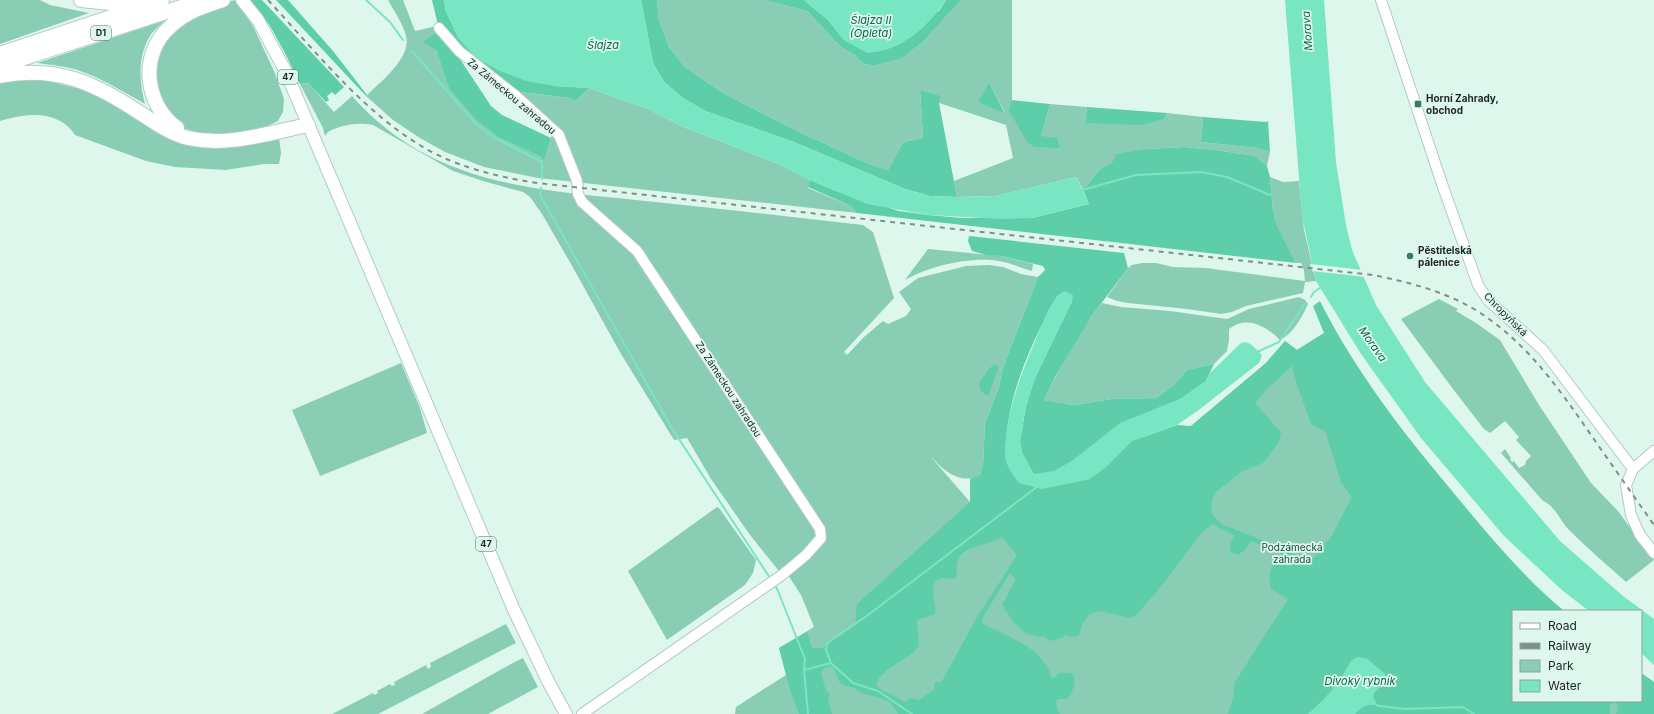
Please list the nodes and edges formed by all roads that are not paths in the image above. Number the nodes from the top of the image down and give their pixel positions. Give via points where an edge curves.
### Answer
1 (82, 0) edge
2 (134, 0) edge
3 (162, 0) edge
4 (242, 0) edge
5 (1381, 0) edge
6 (214, 1) edge
7 (439, 28) dead end
8 (0, 54) edge
9 (0, 67) edge
10 (0, 76) edge
11 (308, 125) junction
12 (205, 140) junction
13 (1654, 451) edge
14 (1633, 469) junction
15 (1654, 553) edge
16 (566, 714) edge
17 (582, 714) edge

1 - 2 highway
3 - 8 highway, D1
4 - 11 main road, 47 via 258,20 279,56
5 - 14 street, Chropyňská via 1478,285 1488,300 1543,350
6 - 9 highway, D1
6 - 12 highway via 170,26 155,46 150,63 150,87 161,112 180,130
7 - 17 street, Za Zámeckou zahradou via 459,51 516,96 558,135 582,202 637,251 820,529 821,538 806,555 782,575
10 - 12 highway via 38,72 84,81 178,134
11 - 12 highway via 227,141
11 - 16 main road, 47 via 514,610
13 - 14 street
14 - 15 street via 1626,485 1631,515 1640,535

